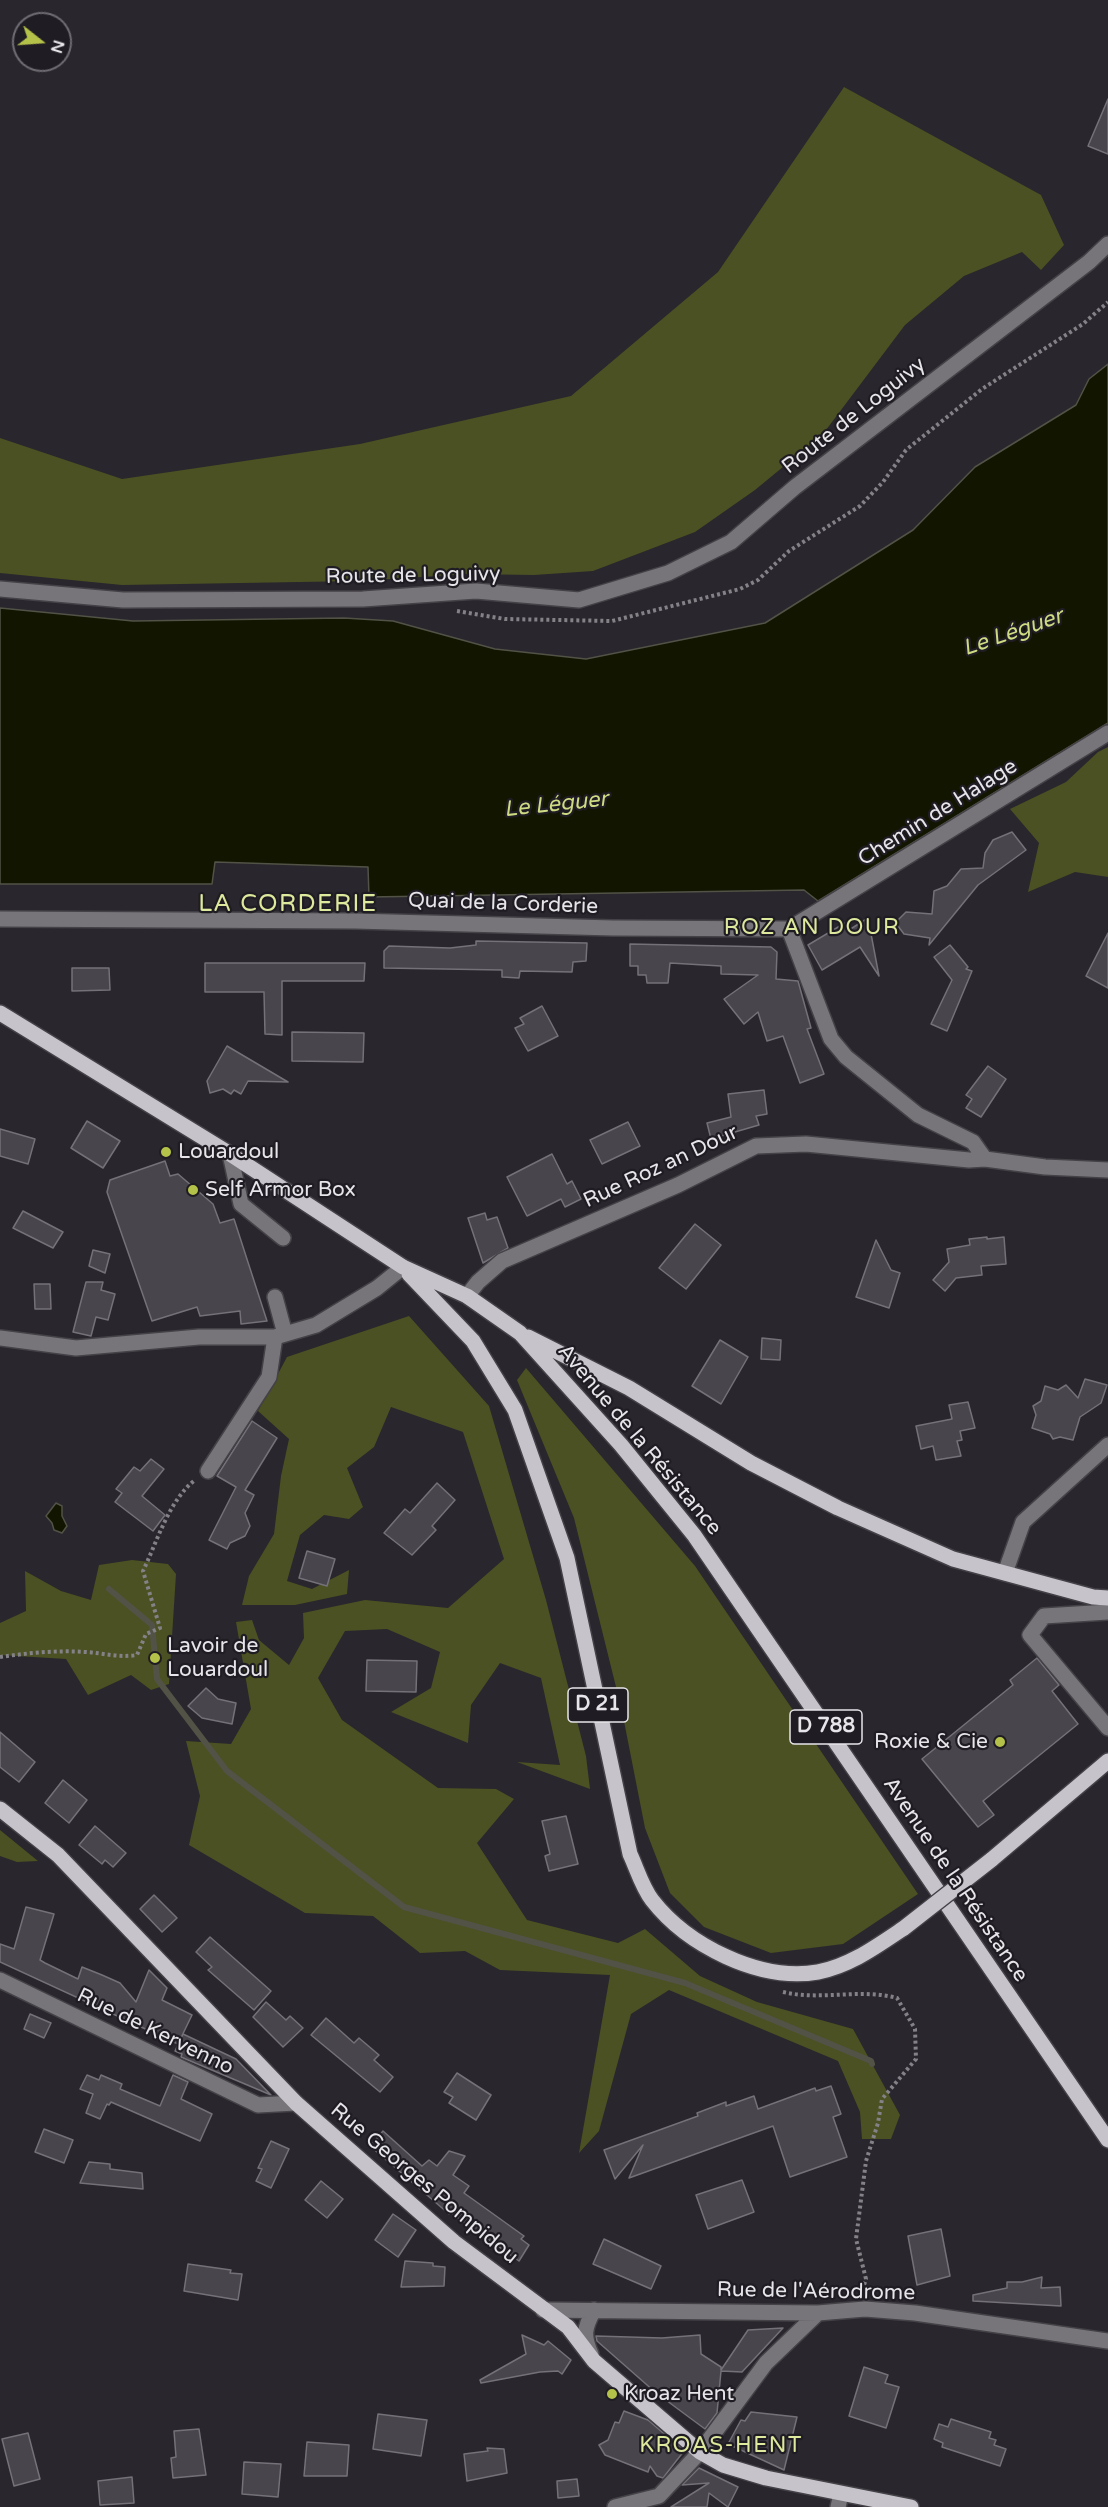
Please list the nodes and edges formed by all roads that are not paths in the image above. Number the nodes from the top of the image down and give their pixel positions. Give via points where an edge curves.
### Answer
1 (1108, 244) edge
2 (0, 589) edge
3 (1108, 733) edge
4 (0, 919) edge
5 (789, 929) junction
6 (0, 1013) edge
7 (230, 1154) junction
8 (985, 1159) junction
9 (1108, 1170) edge
10 (283, 1238) dead end
11 (403, 1267) junction
12 (467, 1296) junction
13 (275, 1297) dead end
14 (520, 1332) junction
15 (280, 1336) junction
16 (0, 1338) edge
17 (1108, 1445) edge
18 (208, 1471) road end
19 (1005, 1573) junction
20 (1108, 1598) edge
21 (1108, 1612) edge
22 (1108, 1728) edge
23 (1108, 1761) edge
24 (0, 1809) edge
25 (0, 1980) edge
26 (296, 2103) junction
27 (1108, 2140) edge
28 (543, 2310) junction
29 (594, 2310) junction
30 (818, 2313) junction
31 (1108, 2341) edge
32 (594, 2361) junction
33 (700, 2452) junction
34 (839, 2501) edge
35 (615, 2507) edge
36 (911, 2507) edge

1 - 2 street, Route de Loguivy via 731,542 668,573 579,600 476,591 363,599 123,600
3 - 5 street, Chemin de Halage
4 - 5 street, Quai de la Corderie
5 - 8 street via 831,1038 846,1058 918,1115 973,1143
6 - 7 main road, Avenue de la Résistance / D 788
7 - 10 street via 241,1204
7 - 11 main road, Avenue de la Résistance / D 788
8 - 9 street, Rue Roz an Dour
8 - 12 street, Rue Roz an Dour via 806,1144 756,1146 678,1185 502,1261
11 - 12 main road, Avenue de la Résistance / D 788
11 - 15 street via 377,1288 315,1325
11 - 23 main road, D 21, bridge via 473,1341 515,1410 567,1558 630,1854 650,1898 676,1927 704,1947 772,1972 818,1972 863,1956 991,1860
12 - 14 main road, Avenue de la Résistance / D 788
13 - 15 street
14 - 19 main road via 629,1388 751,1463 838,1508 953,1559
14 - 27 main road, Avenue de la Résistance / D 788 via 621,1445 694,1535
15 - 16 street via 199,1337 76,1348
15 - 18 street via 269,1377
17 - 19 street via 1023,1522
19 - 20 main road
21 - 22 street via 1044,1616 1030,1635
24 - 26 main road, Rue Georges Pompidou via 58,1855
25 - 26 street, Rue de Kervenno via 258,2105
26 - 28 main road, Rue Georges Pompidou via 454,2242
28 - 29 street, Rue de l'Aérodrome
28 - 32 main road, Rue Georges Pompidou via 568,2327
29 - 30 street, Rue de l'Aérodrome
29 - 32 street via 584,2326 584,2338
30 - 31 street, Rue de l'Aérodrome via 856,2309 915,2313
30 - 33 street via 766,2363
32 - 33 main road, Rue Georges Pompidou
33 - 34 main road, Rue Georges Pompidou via 723,2465
33 - 35 street via 659,2496
34 - 36 main road, Rue Georges Pompidou

